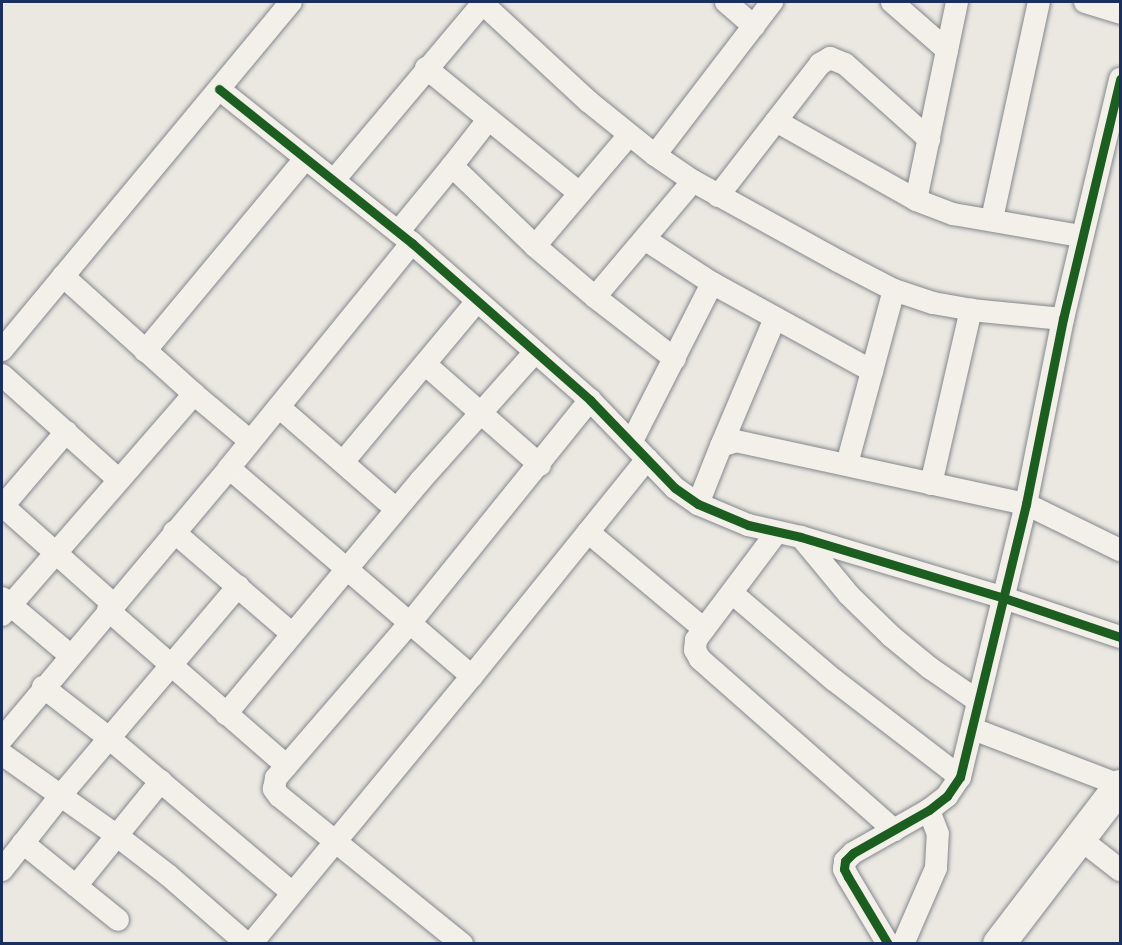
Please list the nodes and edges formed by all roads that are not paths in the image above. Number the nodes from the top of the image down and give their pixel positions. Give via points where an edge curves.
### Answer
1 (483, 2) edge
2 (726, 2) edge
3 (772, 2) edge
4 (892, 2) edge
5 (957, 2) edge
6 (1039, 2) edge
7 (1085, 2) edge
8 (281, 5) edge
9 (1120, 14) edge
10 (754, 26) junction
11 (947, 50) junction
12 (426, 68) junction
13 (1120, 79) edge
14 (219, 89) junction
15 (488, 120) junction
16 (776, 121) junction
17 (629, 135) junction
18 (930, 139) junction
19 (655, 155) junction
20 (306, 158) junction
21 (452, 166) junction
22 (334, 180) junction
23 (693, 181) junction
24 (579, 193) junction
25 (718, 196) junction
26 (916, 200) junction
27 (992, 219) junction
28 (1082, 236) junction
29 (405, 238) junction
30 (646, 240) junction
31 (535, 246) junction
32 (63, 276) junction
33 (712, 283) junction
34 (894, 290) junction
35 (595, 297) junction
36 (477, 301) junction
37 (971, 310) junction
38 (775, 318) junction
39 (1063, 319) junction
40 (2, 350) edge
41 (145, 351) junction
42 (535, 352) junction
43 (675, 359) junction
44 (425, 364) junction
45 (872, 371) junction
46 (2, 375) edge
47 (194, 394) junction
48 (590, 400) junction
49 (279, 407) junction
50 (481, 413) junction
51 (66, 432) junction
52 (250, 441) junction
53 (632, 441) junction
54 (721, 446) junction
55 (646, 459) junction
56 (343, 462) junction
57 (847, 464) junction
58 (540, 465) junction
59 (229, 468) junction
60 (120, 480) junction
61 (932, 484) junction
62 (698, 504) junction
63 (1026, 504) junction
64 (2, 506) edge
65 (396, 508) junction
66 (174, 532) junction
67 (588, 532) junction
68 (777, 532) junction
69 (801, 537) junction
70 (1120, 550) edge
71 (56, 553) junction
72 (347, 570) junction
73 (238, 586) junction
74 (732, 593) junction
75 (1004, 598) junction
76 (4, 606) edge
77 (111, 607) junction
78 (410, 623) junction
79 (704, 629) junction
80 (292, 634) junction
81 (1120, 637) edge
82 (70, 656) junction
83 (170, 666) junction
84 (472, 676) junction
85 (43, 687) junction
86 (978, 701) junction
87 (226, 714) junction
88 (973, 729) junction
89 (109, 738) junction
90 (2, 739) edge
91 (2, 754) edge
92 (286, 766) junction
93 (960, 777) junction
94 (161, 781) junction
95 (1120, 785) edge
96 (61, 795) junction
97 (929, 810) junction
98 (894, 830) junction
99 (116, 835) junction
100 (1079, 838) junction
101 (334, 842) junction
102 (23, 843) junction
103 (2, 870) edge
104 (1120, 870) edge
105 (76, 886) junction
106 (291, 892) junction
107 (118, 920) dead end
108 (450, 940) edge
109 (249, 944) edge
110 (888, 944) edge
111 (903, 944) edge
112 (999, 944) edge

1 - 12 street
1 - 17 street
2 - 10 street
3 - 10 street
4 - 11 street
5 - 11 street
6 - 27 street
7 - 9 street
8 - 14 street
10 - 19 street
11 - 18 street
12 - 15 street
12 - 22 street
13 - 28 street
14 - 20 street
14 - 32 street
15 - 21 street
15 - 24 street
16 - 18 street via 820,63 836,58
16 - 25 street
16 - 26 street
17 - 19 street
17 - 24 street
18 - 26 street
19 - 23 street
20 - 22 street
20 - 41 street
21 - 29 street
21 - 31 street
22 - 29 street
23 - 25 street
23 - 30 street
24 - 31 street
25 - 34 street
26 - 27 street via 953,214
27 - 28 street
28 - 39 street
29 - 36 street
29 - 49 street
30 - 33 street
30 - 35 street
31 - 35 street
32 - 40 street
32 - 41 street
33 - 38 street
33 - 43 street
34 - 37 street
34 - 45 street
35 - 43 street
36 - 42 street
36 - 44 street
37 - 39 street
37 - 61 street
38 - 45 street
38 - 54 street
39 - 63 street
41 - 47 street
42 - 48 street
42 - 50 street
43 - 53 street
44 - 50 street
44 - 56 street
45 - 57 street
46 - 51 street
47 - 52 street
47 - 60 street
48 - 53 street
48 - 58 street
49 - 52 street
49 - 56 street
50 - 58 street
50 - 65 street
51 - 60 street
51 - 64 street
52 - 59 street
53 - 55 street
54 - 57 street via 736,441
54 - 62 street
55 - 62 street
55 - 67 street
56 - 65 street
57 - 61 street
58 - 78 street
59 - 66 street
59 - 72 street
60 - 71 street
61 - 63 street
62 - 68 street via 748,525
63 - 70 street
63 - 75 street
64 - 71 street
65 - 72 street
66 - 73 street
66 - 77 street
67 - 79 street
67 - 84 street
68 - 69 street
68 - 74 street
69 - 75 street
69 - 86 street via 849,595 891,636
71 - 76 street
71 - 77 street
72 - 78 street
72 - 80 street
73 - 80 street
73 - 83 street
74 - 79 street
74 - 93 street via 834,680
75 - 81 street
75 - 86 street
76 - 82 street
77 - 82 street
77 - 83 street
78 - 84 street
78 - 92 street
79 - 98 street via 696,640 695,650 700,659
80 - 87 street
82 - 85 street
83 - 87 street
83 - 89 street
84 - 101 street
85 - 89 street
85 - 90 street
86 - 88 street
87 - 92 street
88 - 93 street
88 - 95 street
89 - 94 street
89 - 96 street
91 - 96 street
92 - 101 street via 276,778 274,789
93 - 97 street via 947,796
94 - 99 street
94 - 106 street
95 - 100 street
96 - 99 street
96 - 102 street
97 - 98 street
97 - 111 street via 938,834 936,868
98 - 110 street via 854,853 845,861 844,869
99 - 105 street
99 - 109 street
100 - 104 street
100 - 112 street
101 - 106 street
101 - 108 street
102 - 103 street
102 - 105 street
105 - 107 street
106 - 109 street

